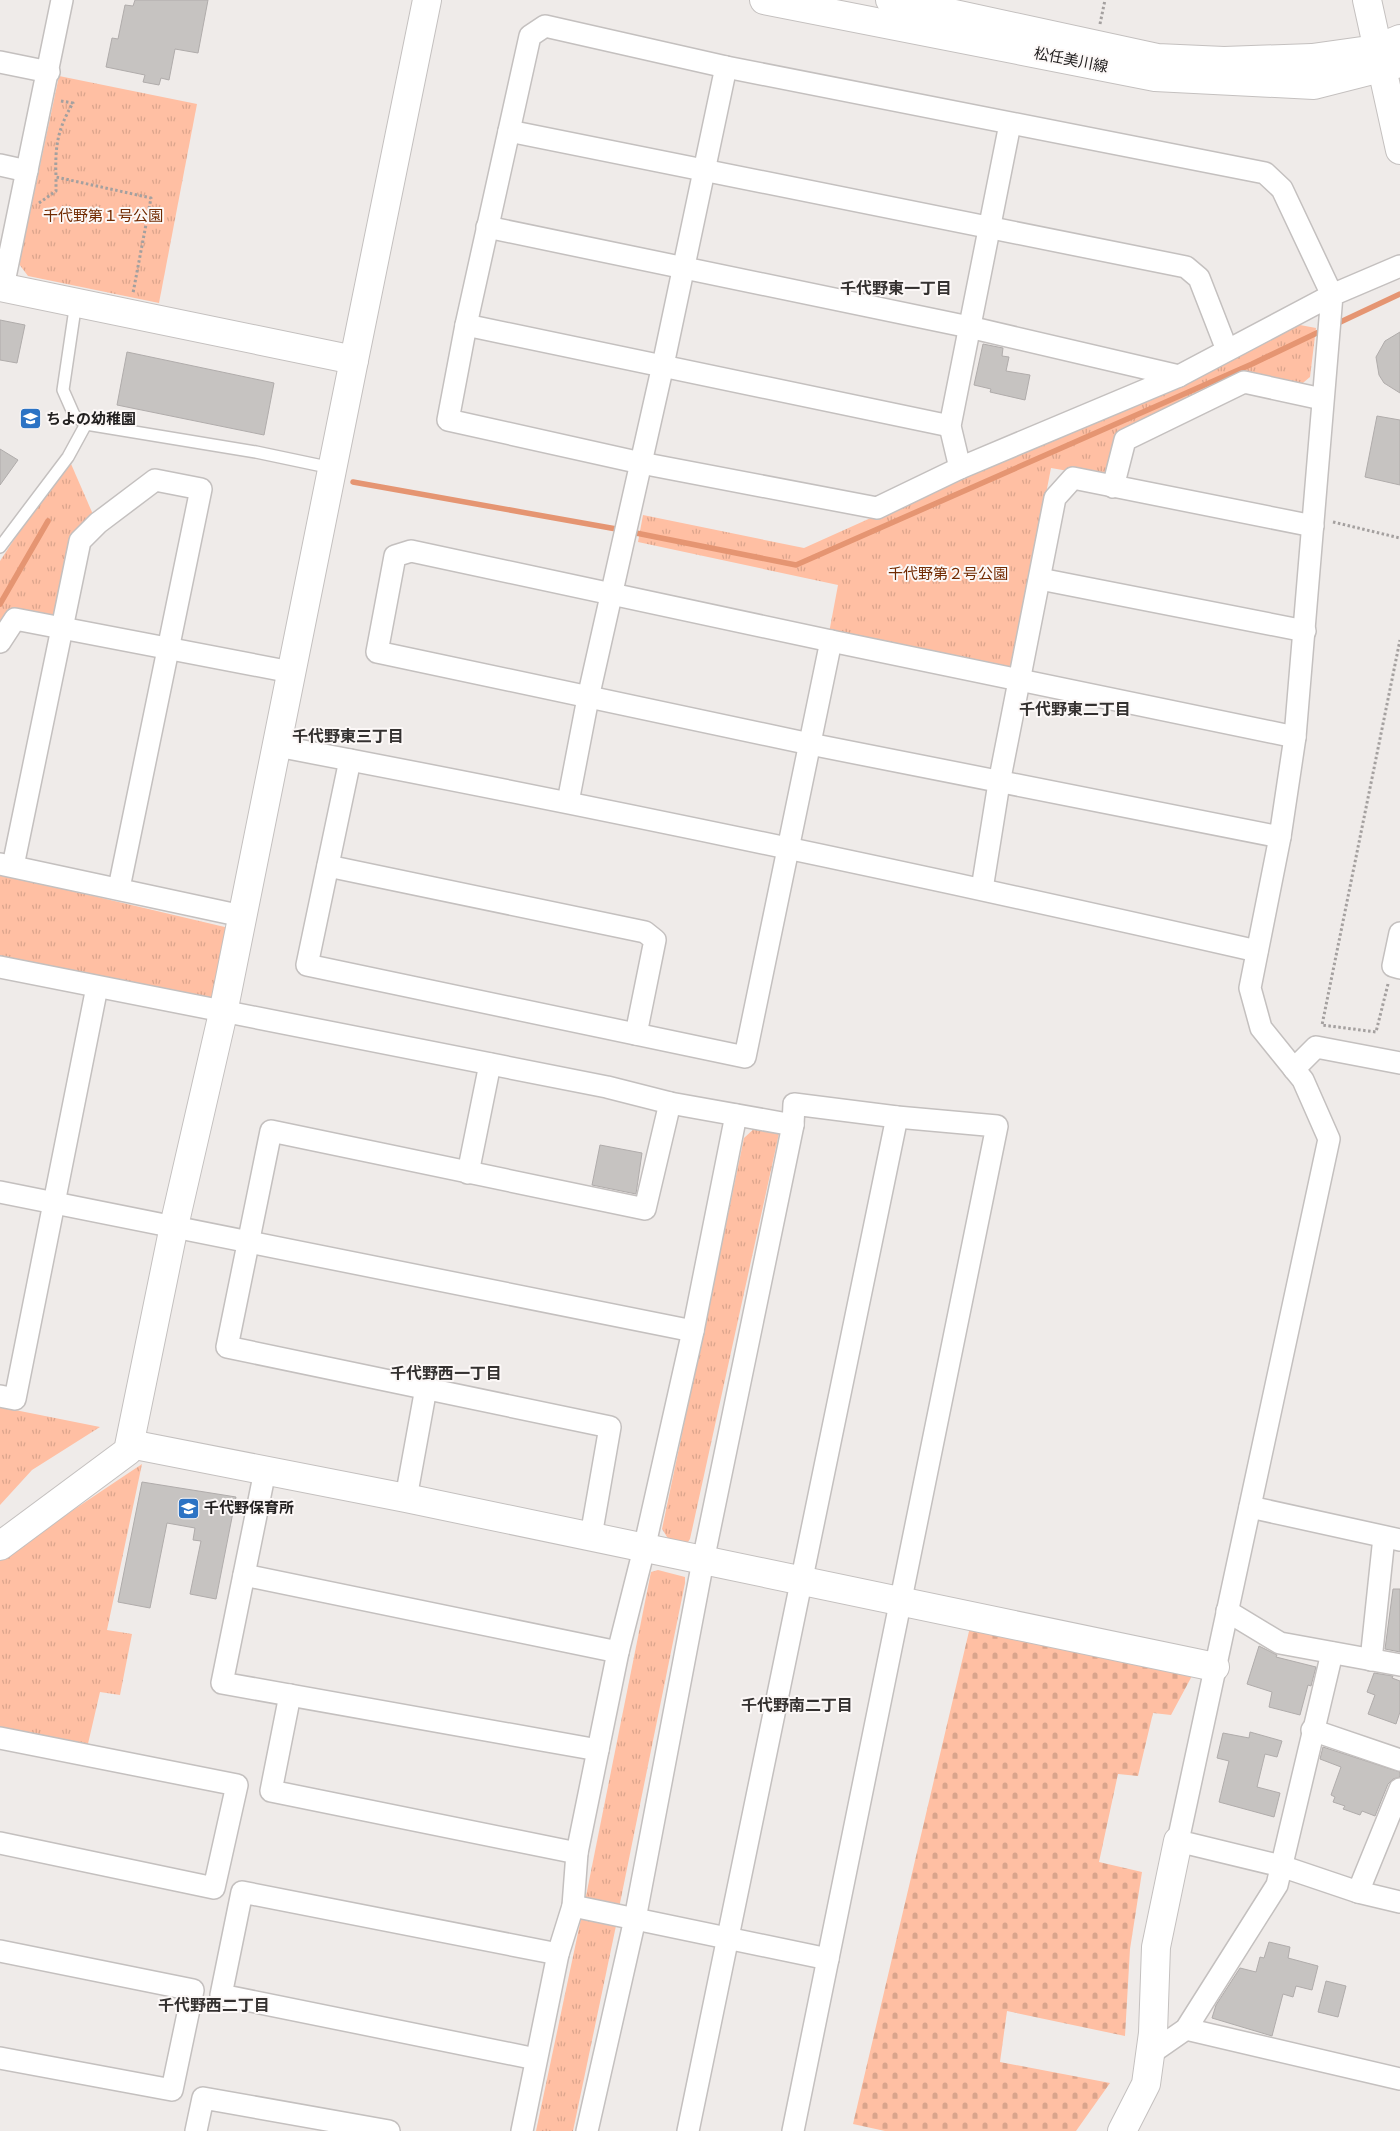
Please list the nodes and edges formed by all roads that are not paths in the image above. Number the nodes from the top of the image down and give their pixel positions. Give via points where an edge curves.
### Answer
1 (62, 0) edge
2 (428, 0) edge
3 (764, 0) edge
4 (890, 0) edge
5 (1367, 0) edge
6 (1389, 55) edge
7 (0, 62) edge
8 (726, 67) junction
9 (48, 72) junction
10 (1010, 124) junction
11 (509, 130) junction
12 (1400, 150) edge
13 (0, 165) edge
14 (703, 168) junction
15 (27, 170) junction
16 (988, 226) junction
17 (487, 228) junction
18 (1400, 266) edge
19 (684, 269) junction
20 (1, 287) edge
21 (76, 302) junction
22 (1330, 304) junction
23 (466, 325) junction
24 (969, 327) junction
25 (1227, 350) junction
26 (354, 360) junction
27 (663, 365) junction
28 (1179, 376) junction
29 (1322, 399) junction
30 (86, 424) junction
31 (950, 426) junction
32 (640, 463) junction
33 (334, 468) junction
34 (960, 468) junction
35 (1113, 487) junction
36 (1314, 522) junction
37 (0, 547) edge
38 (1040, 579) junction
39 (611, 593) junction
40 (62, 629) junction
41 (1305, 631) junction
42 (831, 641) junction
43 (0, 642) edge
44 (167, 648) junction
45 (291, 672) junction
46 (1020, 679) junction
47 (588, 698) junction
48 (1295, 736) junction
49 (810, 744) junction
50 (277, 746) junction
51 (350, 760) junction
52 (999, 783) junction
53 (568, 802) junction
54 (1280, 837) junction
55 (788, 849) junction
56 (6, 865) edge
57 (328, 866) junction
58 (119, 888) junction
59 (982, 889) junction
60 (242, 916) junction
61 (1400, 933) edge
62 (1257, 951) junction
63 (0, 967) edge
64 (1396, 967) edge
65 (97, 987) junction
66 (222, 1013) junction
67 (636, 1034) junction
68 (1400, 1063) edge
69 (490, 1064) junction
70 (1294, 1069) junction
71 (670, 1103) junction
72 (736, 1115) junction
73 (897, 1117) junction
74 (793, 1125) junction
75 (468, 1173) junction
76 (0, 1192) edge
77 (55, 1203) junction
78 (174, 1226) junction
79 (248, 1240) junction
80 (693, 1331) junction
81 (426, 1388) junction
82 (0, 1396) edge
83 (130, 1444) junction
84 (265, 1471) junction
85 (406, 1498) junction
86 (1250, 1507) junction
87 (591, 1536) junction
88 (1392, 1539) edge
89 (0, 1546) edge
90 (644, 1549) junction
91 (703, 1561) junction
92 (244, 1575) junction
93 (803, 1581) junction
94 (900, 1600) junction
95 (1227, 1611) junction
96 (618, 1652) junction
97 (1332, 1653) junction
98 (1371, 1660) junction
99 (1400, 1665) edge
100 (1214, 1666) junction
101 (290, 1695) junction
102 (1312, 1730) junction
103 (0, 1738) edge
104 (598, 1750) junction
105 (1400, 1760) edge
106 (1400, 1789) edge
107 (1178, 1841) junction
108 (0, 1843) edge
109 (577, 1853) junction
110 (1281, 1866) junction
111 (1358, 1892) junction
112 (1400, 1902) edge
113 (573, 1906) junction
114 (635, 1919) junction
115 (729, 1938) junction
116 (0, 1951) edge
117 (558, 1954) junction
118 (828, 1959) junction
119 (1186, 2029) junction
120 (1150, 2054) junction
121 (0, 2058) edge
122 (536, 2059) junction
123 (1400, 2080) edge
124 (196, 2131) edge
125 (388, 2131) edge
126 (522, 2131) edge
127 (587, 2131) edge
128 (688, 2131) edge
129 (793, 2131) edge
130 (1122, 2131) edge

1 - 9 street
2 - 26 street
3 - 6 street, 松任美川線 via 1155,77 1314,85
4 - 6 street, 松任美川線 via 1157,58 1224,61
5 - 6 street
6 - 12 street
7 - 9 street
8 - 10 street
8 - 11 street via 545,26 530,36
8 - 14 street
9 - 15 street
10 - 16 street
10 - 22 street via 1266,173 1282,189
11 - 14 street
11 - 17 street
13 - 15 street
14 - 16 street
14 - 19 street
15 - 20 street
16 - 24 street
16 - 25 street via 1186,268 1199,278
17 - 19 street
17 - 23 street
18 - 22 street
19 - 24 street
19 - 27 street
20 - 21 street
21 - 26 street
21 - 30 lane via 63,390 74,415
22 - 25 street
22 - 29 street
23 - 27 street
23 - 32 street via 448,420
24 - 28 street
24 - 31 street
25 - 28 street
26 - 33 street
27 - 31 street
27 - 32 street
28 - 34 street
29 - 35 street via 1244,382 1125,440
29 - 36 street
30 - 33 lane
30 - 37 lane via 68,457
31 - 34 street
32 - 34 street via 878,508
32 - 39 street
33 - 45 street
35 - 36 street
35 - 38 street via 1073,478 1055,498
36 - 41 street
38 - 41 street
38 - 46 street
39 - 42 street
39 - 47 street
39 - 47 street via 411,551 396,556 377,652
40 - 43 street via 15,619
40 - 44 street
40 - 44 street via 80,541 154,480 201,489
40 - 56 street
41 - 48 street
42 - 46 street
42 - 49 street
44 - 45 street
44 - 58 street
45 - 50 street
46 - 48 street
46 - 52 street
47 - 49 street
47 - 53 street
48 - 54 street
49 - 52 street
49 - 55 street
50 - 51 street
50 - 60 street
51 - 53 street
51 - 57 street
52 - 54 street
52 - 59 street
53 - 55 street
54 - 62 street
55 - 59 street
55 - 67 street via 745,1057
56 - 58 street
57 - 67 street via 646,932 655,940
57 - 67 street via 307,965
58 - 60 street
59 - 62 street
60 - 66 street
61 - 64 street
62 - 70 street via 1250,988 1261,1028
63 - 65 street
65 - 66 street
65 - 77 street
66 - 69 street
66 - 78 street
68 - 70 street via 1316,1047
69 - 71 street
69 - 75 street
70 - 86 street via 1317,1106 1329,1139
71 - 72 street
71 - 75 street via 645,1209
72 - 74 street
72 - 80 street
73 - 74 street via 794,1104
73 - 93 street
73 - 94 street via 996,1126
74 - 91 street
75 - 79 street via 271,1131
76 - 77 street
77 - 78 street
77 - 82 street via 15,1399
78 - 79 street
78 - 83 street
79 - 80 street
79 - 81 street via 227,1347
80 - 90 street
81 - 85 street
81 - 87 street via 610,1427
83 - 84 street
83 - 89 street via 128,1451
84 - 85 street
84 - 92 street
85 - 87 street
86 - 88 street
86 - 95 street
87 - 90 street
88 - 98 street
90 - 91 street
90 - 96 street
91 - 93 street
91 - 114 street
92 - 96 street
92 - 101 street via 222,1683
93 - 94 street
93 - 115 street
94 - 100 street
94 - 118 street
95 - 97 street via 1280,1643
95 - 100 street
96 - 104 street
97 - 98 street
97 - 102 street
98 - 99 street
100 - 107 street
101 - 104 street
101 - 109 street via 271,1791
102 - 105 street
102 - 110 street
103 - 108 street via 237,1785 214,1888
104 - 109 street
106 - 111 street
107 - 110 street
107 - 120 street via 1156,1947
109 - 113 street
110 - 111 street
110 - 119 street via 1277,1885
111 - 112 street
113 - 114 street
113 - 117 street
114 - 115 street
114 - 127 street
115 - 118 street
115 - 128 street
116 - 121 street via 193,1990 172,2090
117 - 122 street
117 - 122 street via 242,1892 221,1995
118 - 129 street
119 - 120 street
119 - 123 street
120 - 130 street via 1146,2084
122 - 126 street
124 - 125 street via 203,2098

